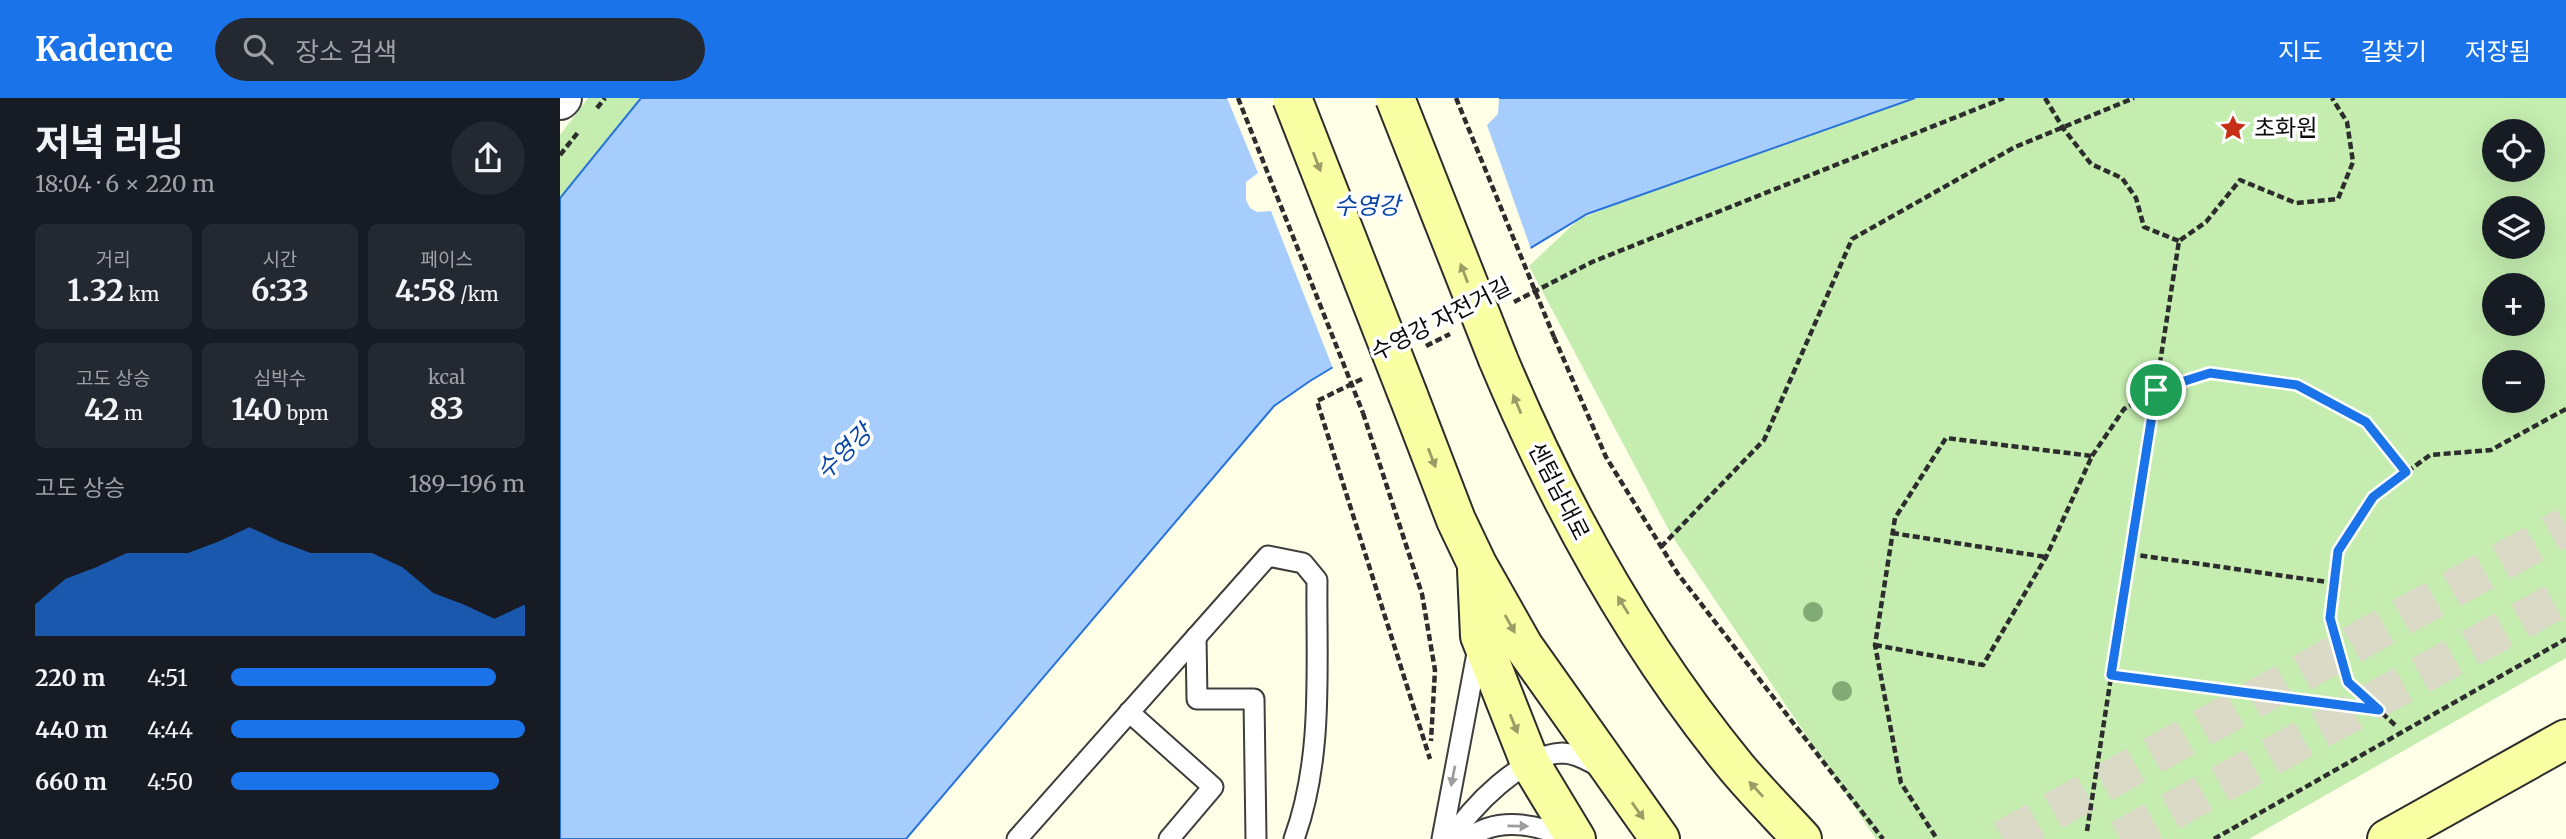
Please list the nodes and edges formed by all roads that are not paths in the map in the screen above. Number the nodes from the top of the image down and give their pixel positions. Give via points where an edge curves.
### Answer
1 (1292, 98) edge
2 (1395, 98) edge
3 (1477, 564) junction
4 (1480, 636) junction
5 (1196, 637) junction
6 (1129, 712) junction
7 (2566, 739) edge
8 (1530, 762) junction
9 (1616, 779) junction
10 (1017, 839) edge
11 (1169, 839) edge
12 (1256, 839) edge
13 (1294, 839) edge
14 (1443, 839) edge
15 (1452, 839) edge
16 (1468, 839) edge
17 (1568, 839) edge
18 (1576, 839) edge
19 (1660, 839) edge
20 (1802, 839) edge
21 (2387, 839) edge

1 -> 3 main road, bridge
20 -> 2 main road, 센텀남대로, bridge via 1730,759 1680,694 1578,532 1534,446
3 - 4 main road
3 -> 9 main road via 1524,647
4 -> 8 main road
4 -> 14 lane
5 - 6 lane
5 - 12 lane via 1197,699 1254,699
5 - 13 lane via 1268,556 1303,563 1317,580 1315,751 1304,813
6 - 10 lane
6 - 11 lane via 1213,787
7 - 21 main road
8 - 9 lane via 1562,753 1591,761
8 - 15 lane via 1481,800
8 - 18 main road
9 -> 19 main road
16 -> 17 lane via 1477,832 1515,824

